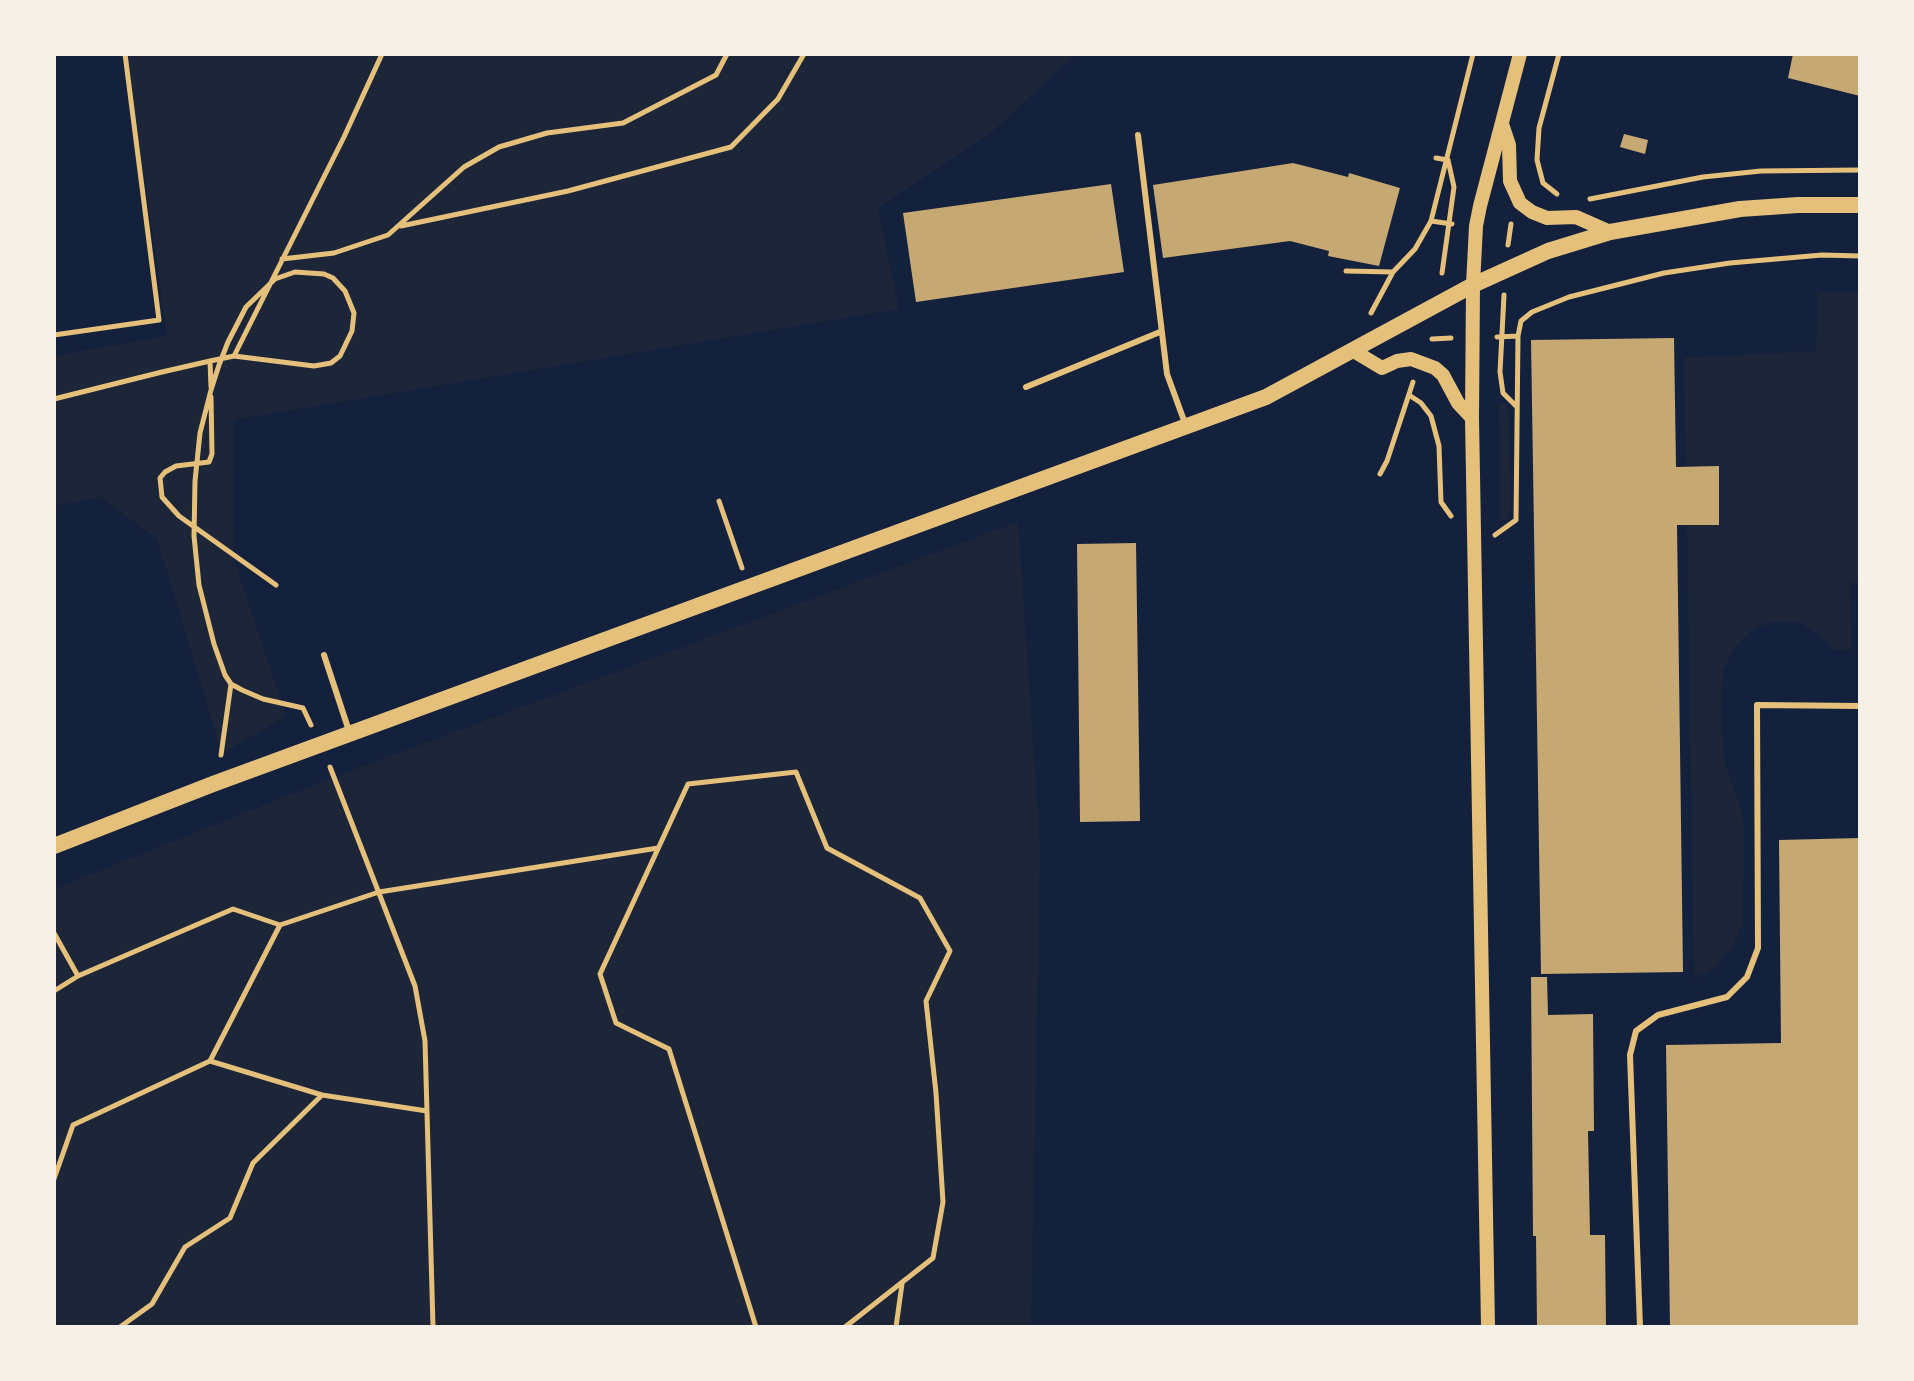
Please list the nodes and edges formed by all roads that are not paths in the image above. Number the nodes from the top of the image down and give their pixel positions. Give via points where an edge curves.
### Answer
1 (1520, 54) edge
2 (1501, 124) junction
3 (1138, 135) dead end
4 (1860, 205) edge
5 (1610, 232) junction
6 (1473, 285) junction
7 (1160, 332) junction
8 (1352, 350) junction
9 (1026, 387) dead end
10 (1472, 418) junction
11 (1186, 426) junction
12 (324, 655) dead end
13 (1860, 706) edge
14 (350, 735) junction
15 (54, 846) edge
16 (1488, 1327) edge
17 (1640, 1327) edge

1 - 2 street
2 - 5 street via 1509,145 1510,181 1520,203 1547,218 1576,217
2 - 6 street via 1476,226
3 - 7 lane
4 - 5 main road via 1740,209
5 - 6 main road via 1548,251
6 - 8 main road
6 - 10 street
7 - 9 lane
7 - 11 lane via 1167,374
8 - 10 street via 1382,368 1411,359 1435,368
8 - 11 main road via 1266,397
10 - 16 street
11 - 14 main road
12 - 14 lane
13 - 17 lane via 1757,705 1758,948 1747,977 1727,997 1658,1015 1636,1031 1630,1055
14 - 15 main road

